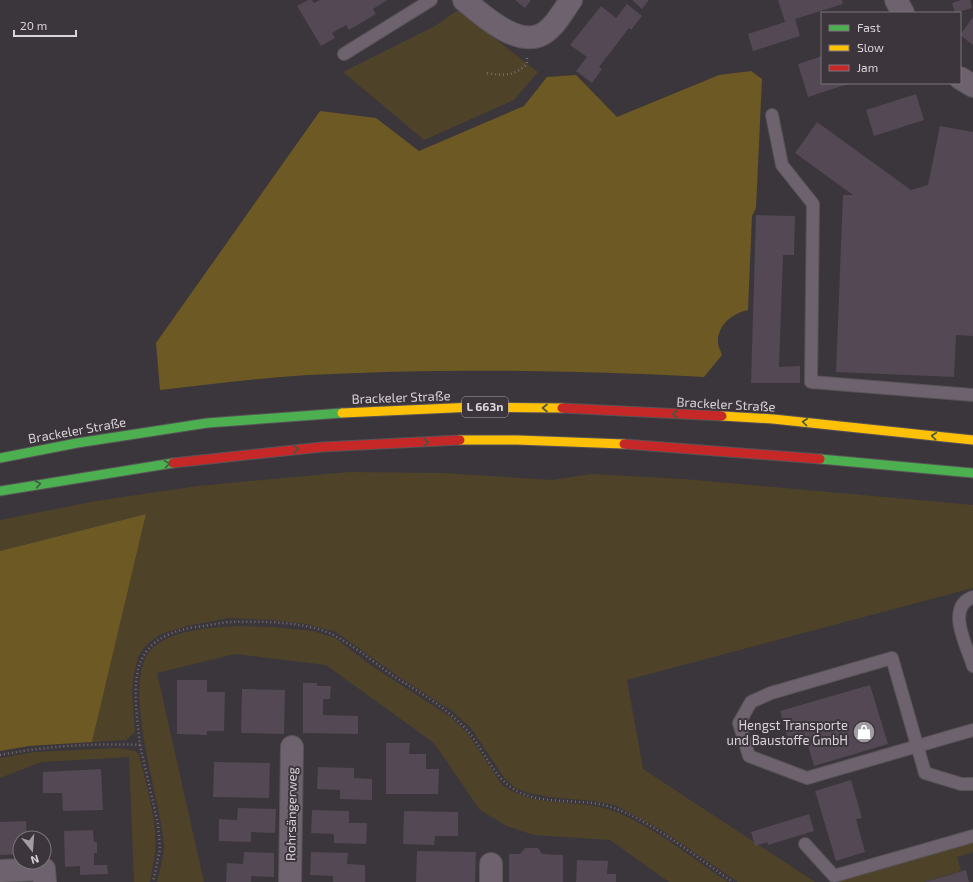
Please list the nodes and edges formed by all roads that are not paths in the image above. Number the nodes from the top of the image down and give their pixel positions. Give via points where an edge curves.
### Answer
1 (431, 0) edge
2 (464, 0) edge
3 (571, 0) edge
4 (896, 0) edge
5 (902, 12) edge
6 (344, 54) dead end
7 (961, 79) edge
8 (973, 86) edge
9 (772, 115) dead end
10 (973, 395) edge
11 (973, 440) edge
12 (0, 458) edge
13 (931, 469) junction
14 (973, 473) edge
15 (973, 479) edge
16 (0, 491) edge
17 (973, 597) edge
18 (973, 666) edge
19 (973, 730) edge
20 (918, 746) junction
21 (292, 747) dead end
22 (973, 784) edge
23 (973, 836) edge
24 (805, 844) dead end
25 (0, 871) edge
26 (45, 882) edge
27 (290, 882) edge

1 - 6 lane
2 - 3 street via 510,34 526,37 539,36 550,28
4 - 5 street
7 - 8 street
9 - 10 lane via 782,165 813,204 811,382
11 -> 12 highway, Brackeler Straße / L 663n via 773,419 570,408 474,407 374,410 207,423 76,443
13 - 14 highway
13 - 15 highway
16 -> 13 highway via 82,476 210,458 294,448 385,443 516,440 651,445
17 - 18 lane via 967,599 960,607 958,620
19 - 20 lane
20 - 20 lane via 892,658 771,693 751,702 739,723 749,756 807,778
20 - 22 lane via 925,773 961,784
21 - 27 street, Rohrsängerweg
23 - 24 lane via 834,876
25 - 26 street via 44,869

